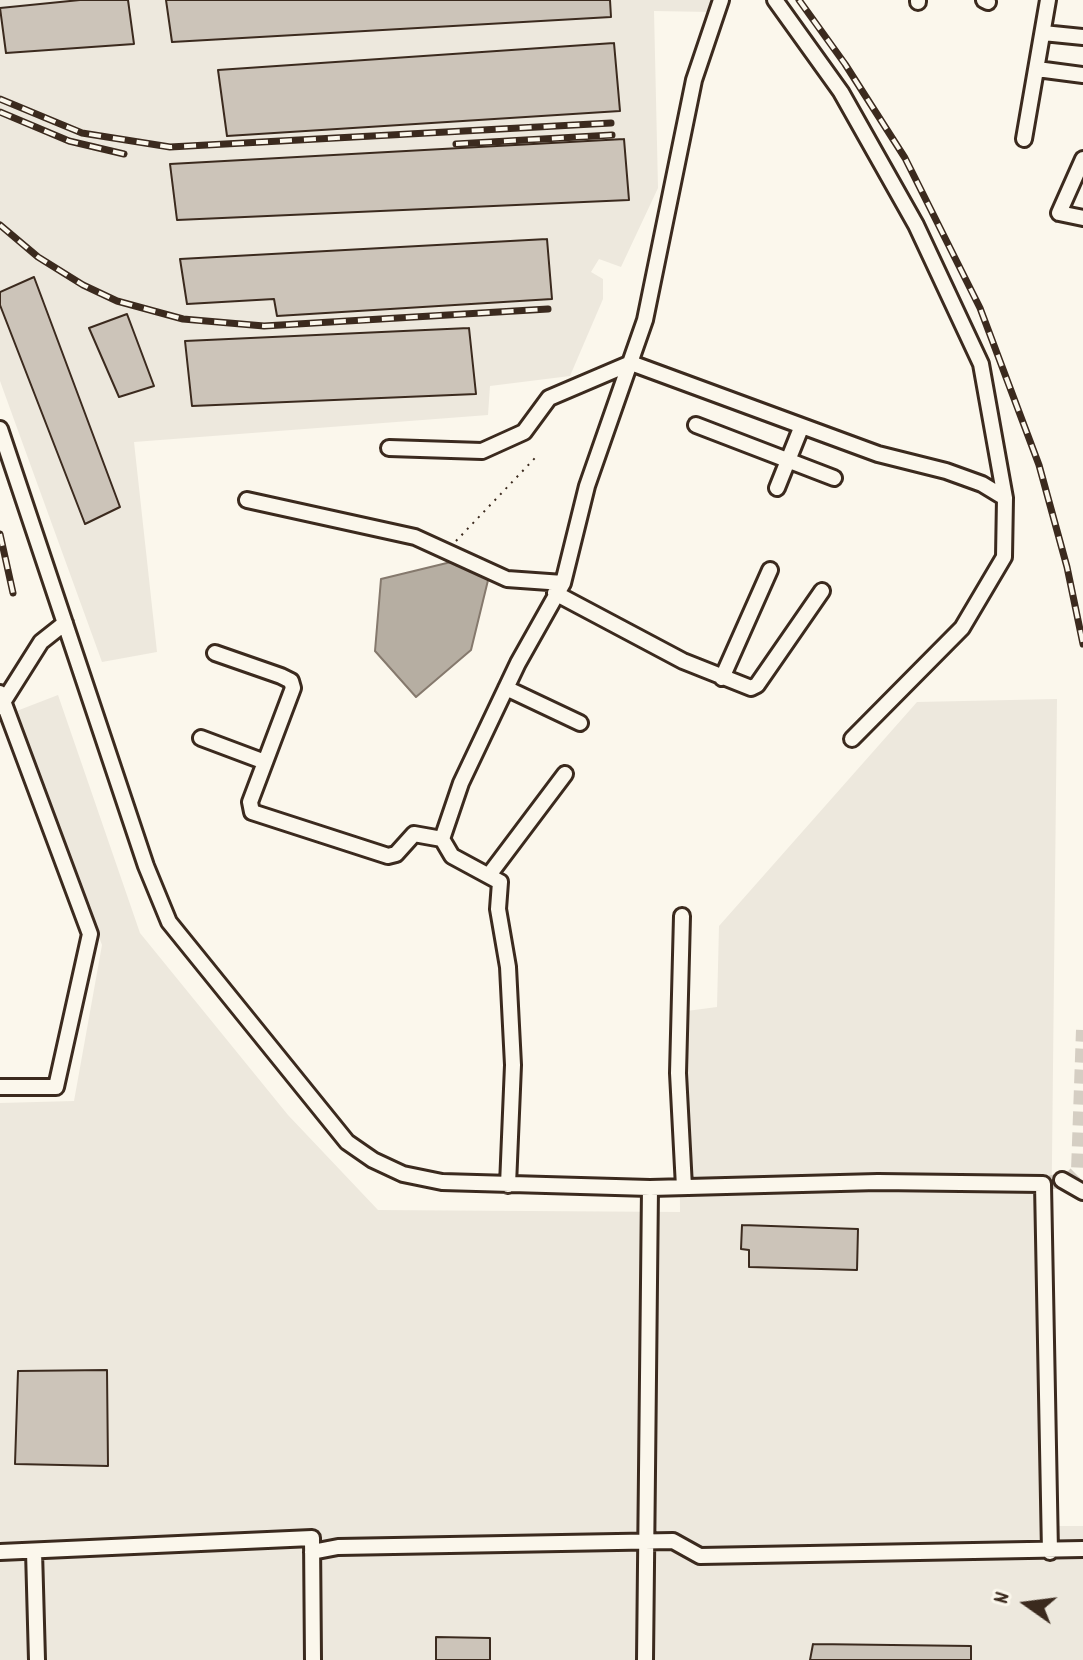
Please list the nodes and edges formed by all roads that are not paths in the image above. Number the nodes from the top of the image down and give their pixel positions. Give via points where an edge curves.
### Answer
1 (721, 0) edge
2 (775, 0) edge
3 (1048, 0) edge
4 (1043, 33) junction
5 (1083, 37) edge
6 (1037, 69) junction
7 (1083, 75) edge
8 (1024, 139) dead end
9 (1083, 159) edge
10 (1083, 218) edge
11 (631, 363) junction
12 (696, 425) dead end
13 (801, 428) junction
14 (0, 429) edge
15 (389, 448) dead end
16 (789, 460) junction
17 (834, 478) dead end
18 (777, 488) dead end
19 (1005, 498) junction
20 (247, 500) dead end
21 (770, 570) dead end
22 (559, 588) junction
23 (822, 591) dead end
24 (65, 623) junction
25 (215, 653) dead end
26 (722, 678) junction
27 (506, 688) junction
28 (1, 702) edge
29 (580, 723) dead end
30 (201, 738) dead end
31 (852, 739) dead end
32 (265, 762) junction
33 (565, 774) dead end
34 (442, 839) junction
35 (489, 875) junction
36 (682, 916) dead end
37 (0, 1087) edge
38 (1062, 1180) dead end
39 (508, 1185) junction
40 (684, 1187) junction
41 (650, 1188) junction
42 (1083, 1192) edge
43 (646, 1542) junction
44 (1083, 1549) edge
45 (34, 1551) junction
46 (0, 1552) edge
47 (312, 1552) junction
48 (1050, 1552) junction
49 (37, 1660) edge
50 (313, 1660) edge
51 (645, 1660) edge

1 - 11 street via 694,80 645,320
2 - 19 street via 856,118 916,225 981,364
3 - 4 street
4 - 5 street
4 - 6 street
6 - 7 street
6 - 8 street
9 - 10 street via 1059,213
11 - 13 street
11 - 15 street via 549,398 524,432 482,451
11 - 22 street via 587,486
12 - 16 street
13 - 16 street
13 - 19 street via 946,471
14 - 24 street
16 - 17 street
16 - 18 street
19 - 31 street via 1004,557 962,628
20 - 22 street via 415,537 507,579
21 - 26 street
22 - 26 street
22 - 27 street
23 - 26 street via 757,685 746,688
24 - 28 street via 41,642
24 - 39 street via 146,866 169,922 203,969 347,1142 403,1174
25 - 32 street via 291,681 291,697
27 - 29 street
27 - 34 street via 461,783
28 - 37 street via 90,934 56,1087
30 - 32 street
32 - 34 street via 249,806 260,816 388,856 414,834
33 - 35 street
34 - 35 street via 452,856
35 - 39 street via 500,882 498,909 508,967 513,1065
36 - 40 street via 678,1073
38 - 42 street
39 - 41 street
40 - 41 street
40 - 48 street via 1043,1184
41 - 43 street
43 - 47 street via 338,1547
43 - 48 street via 673,1541 700,1556
43 - 51 street
44 - 48 street
45 - 46 street
45 - 47 street via 312,1538
45 - 49 street
47 - 50 street

